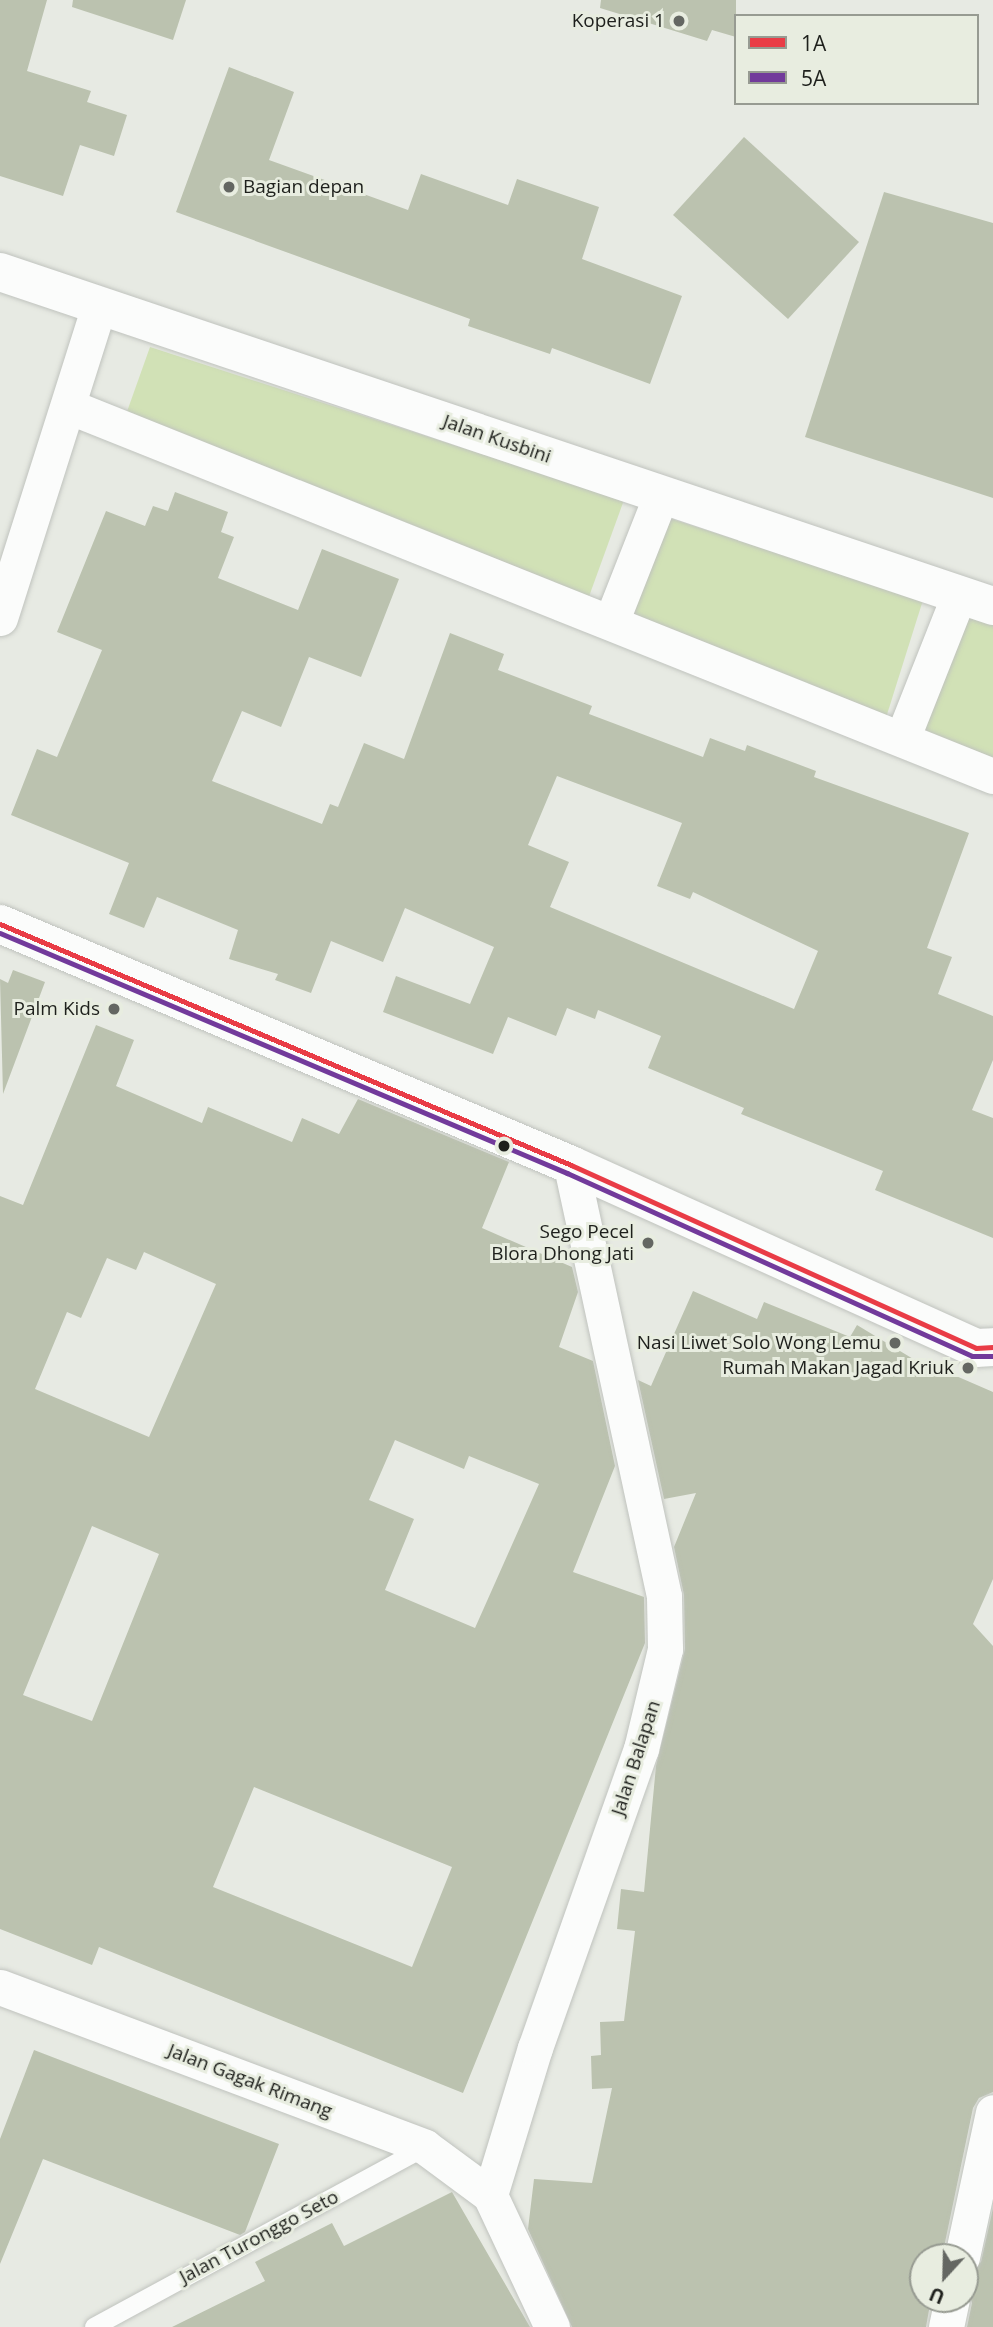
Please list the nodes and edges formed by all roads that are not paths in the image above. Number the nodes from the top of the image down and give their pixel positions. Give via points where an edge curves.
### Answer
1 (0, 272) edge
2 (99, 305) junction
3 (68, 406) junction
4 (661, 495) junction
5 (976, 601) edge
6 (0, 618) edge
7 (611, 622) junction
8 (902, 739) junction
9 (993, 776) edge
10 (0, 923) edge
11 (571, 1165) junction
12 (987, 1350) edge
13 (0, 1987) edge
14 (993, 2112) edge
15 (425, 2147) junction
16 (490, 2195) junction
17 (965, 2243) edge
18 (93, 2327) edge
19 (552, 2327) edge

1 - 2 main road, Jalan Kusbini
2 - 3 street
2 - 4 main road, Jalan Kusbini
3 - 6 street
3 - 7 street
4 - 5 main road, Jalan Kusbini
4 - 7 street
5 - 8 street
7 - 8 street
8 - 9 street
10 - 11 main road
11 - 12 main road
11 - 16 street, Jalan Balapan via 664,1596 665,1648 641,1749 535,2048
13 - 15 street, Jalan Gagak Rimang
14 - 17 street
15 - 16 street, Jalan Gagak Rimang
15 - 18 lane, Jalan Turonggo Seto
16 - 19 street

